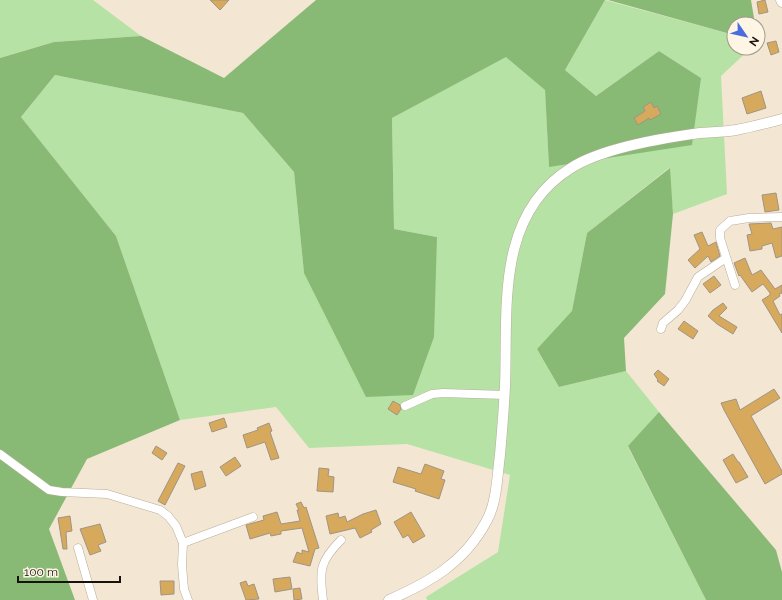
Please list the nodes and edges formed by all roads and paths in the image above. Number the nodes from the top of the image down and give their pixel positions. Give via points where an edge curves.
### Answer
1 (782, 119) edge
2 (782, 217) edge
3 (726, 258) junction
4 (735, 285) dead end
5 (661, 329) dead end
6 (505, 395) junction
7 (405, 406) dead end
8 (0, 454) edge
9 (253, 517) dead end
10 (341, 540) dead end
11 (183, 543) junction
12 (78, 548) dead end
13 (404, 597) edge
14 (92, 600) edge
15 (188, 600) edge
16 (323, 600) edge
17 (389, 600) edge

1 - 6 street via 735,130 675,137 624,148 584,161 553,181 540,194 529,211 514,248 506,320
2 - 3 street via 730,221 719,234
3 - 4 street
3 - 5 street via 698,277 685,301 663,323
6 - 7 street via 432,394
6 - 13 street via 497,480 488,520 458,559
8 - 11 street via 49,490 107,494 160,510 176,526
9 - 11 street
10 - 16 street via 329,552 322,569
11 - 15 street via 184,589
12 - 14 street
13 - 17 street

